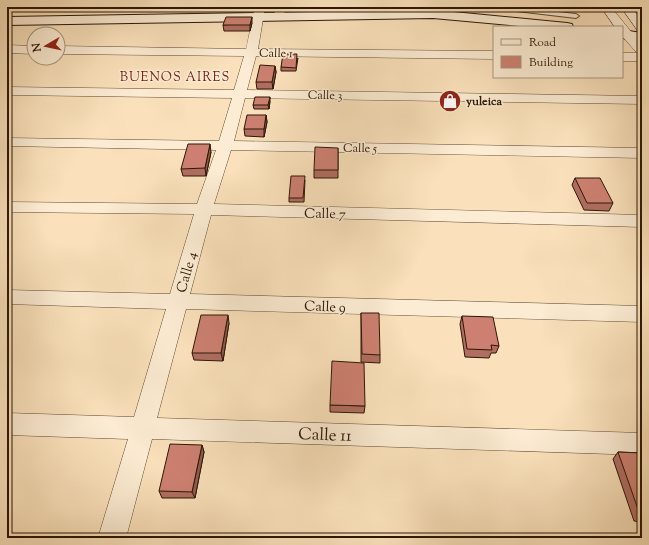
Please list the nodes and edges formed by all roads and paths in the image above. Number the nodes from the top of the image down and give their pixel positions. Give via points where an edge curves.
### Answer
1 (499, 7) edge
2 (606, 7) edge
3 (626, 7) edge
4 (434, 11) edge
5 (258, 12) edge
6 (280, 12) edge
7 (576, 16) dead end
8 (7, 21) edge
9 (558, 26) edge
10 (619, 26) edge
11 (642, 29) edge
12 (623, 31) edge
13 (642, 37) edge
14 (7, 49) edge
15 (26, 50) edge
16 (66, 50) edge
17 (251, 52) junction
18 (642, 52) edge
19 (493, 55) edge
20 (623, 57) edge
21 (642, 57) edge
22 (7, 91) edge
23 (239, 94) junction
24 (642, 100) edge
25 (7, 142) edge
26 (225, 146) junction
27 (642, 153) edge
28 (7, 207) edge
29 (204, 210) junction
30 (642, 220) edge
31 (7, 297) edge
32 (178, 302) junction
33 (642, 314) edge
34 (7, 424) edge
35 (143, 428) junction
36 (642, 444) edge
37 (112, 538) edge

1 - 7 lane
2 - 10 street
3 - 11 street
4 - 6 street
4 - 9 street
5 - 6 street
5 - 8 street
5 - 17 street, Calle 4
12 - 13 street
12 - 18 street
14 - 15 street
16 - 17 street, Calle 1
17 - 19 street, Calle 1
17 - 23 street, Calle 4
20 - 21 street
22 - 23 street, Calle 3
23 - 24 street, Calle 3
23 - 26 street, Calle 4
25 - 26 street, Calle 5
26 - 27 street, Calle 5
26 - 29 street, Calle 4
28 - 29 street, Calle 7
29 - 30 street, Calle 7
29 - 32 street, Calle 4
31 - 32 street, Calle 9
32 - 33 street, Calle 9
32 - 35 street, Calle 4
34 - 35 street, Calle 11
35 - 36 street, Calle 11
35 - 37 street, Calle 4

